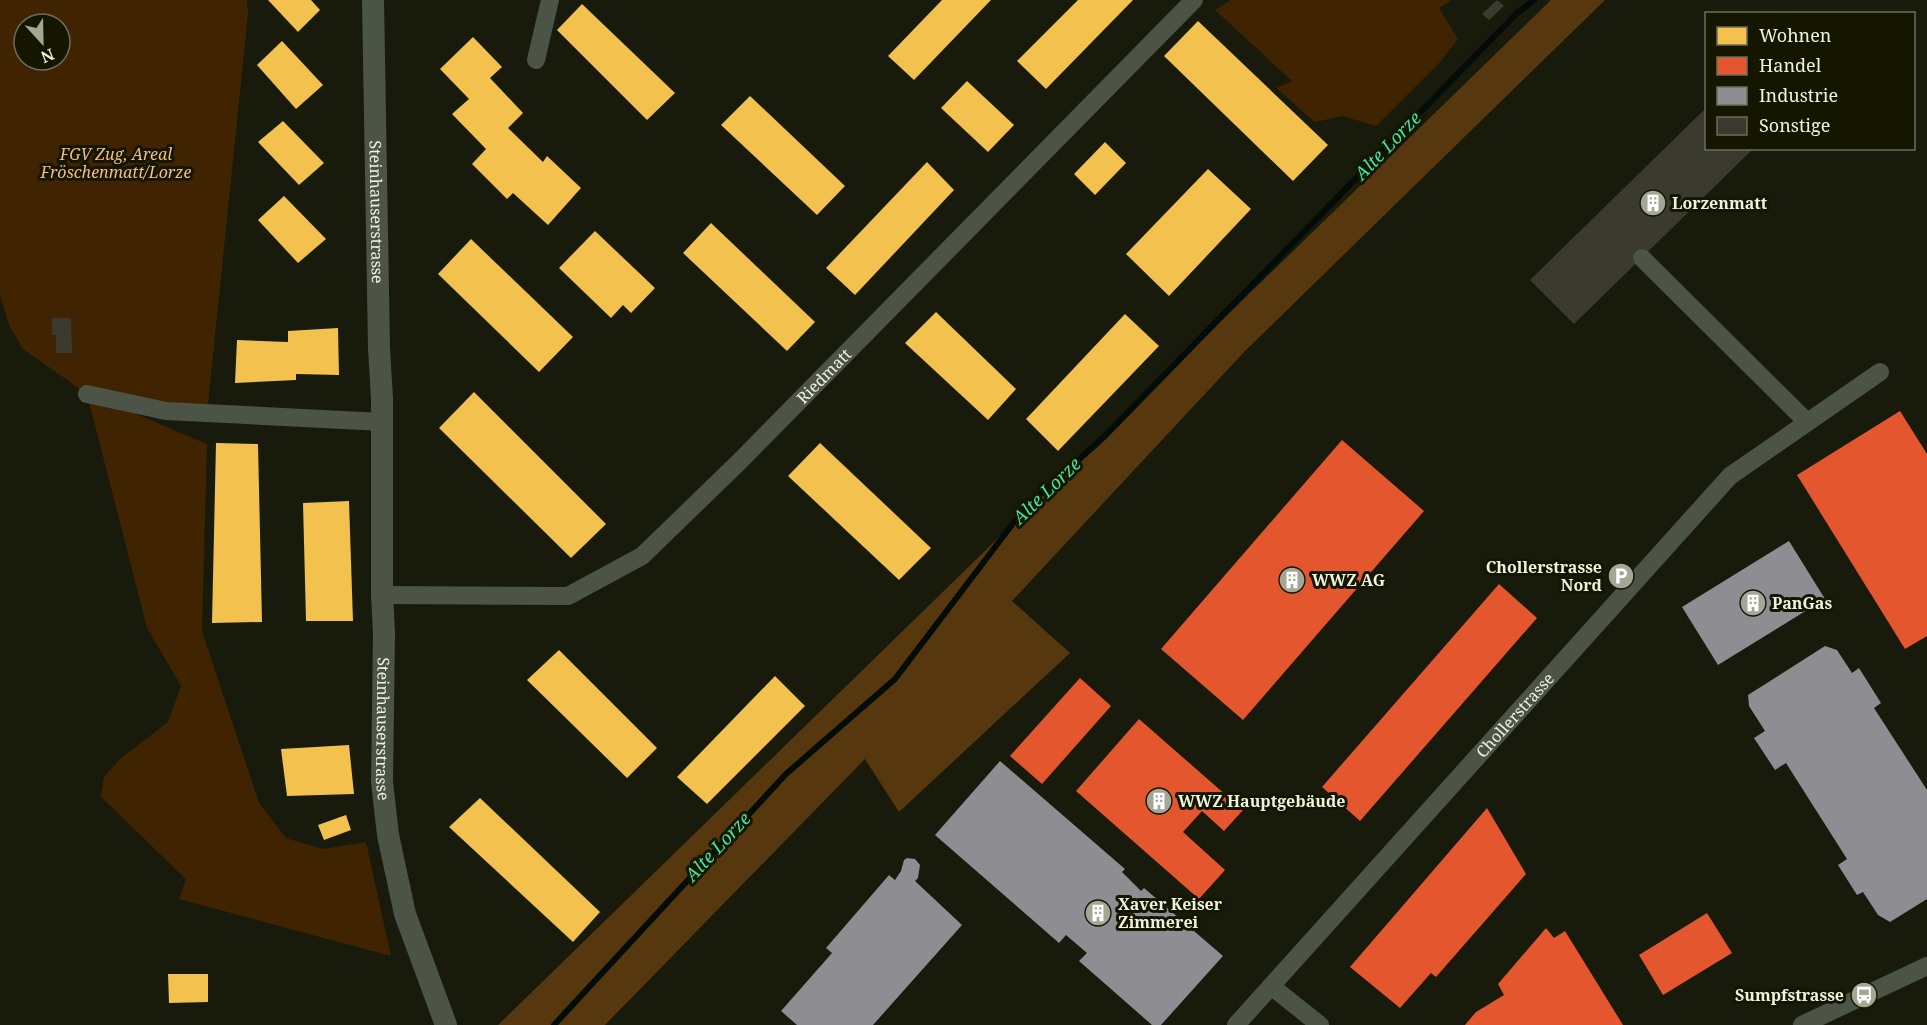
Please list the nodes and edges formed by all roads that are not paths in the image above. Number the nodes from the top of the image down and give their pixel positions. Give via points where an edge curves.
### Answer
1 (374, 0) edge
2 (550, 0) edge
3 (1194, 0) edge
4 (536, 60) dead end
5 (1642, 258) dead end
6 (1880, 372) dead end
7 (87, 394) dead end
8 (382, 422) junction
9 (1807, 422) junction
10 (382, 595) junction
11 (1927, 966) edge
12 (1271, 986) junction
13 (446, 1025) edge
14 (1236, 1025) edge
15 (1320, 1025) edge
16 (1802, 1025) edge

1 - 8 street, Steinhauserstrasse
2 - 4 street
3 - 10 street, Riedmatt via 642,556 568,596
5 - 9 street
6 - 9 street, Chollerstrasse
7 - 8 street via 166,411
8 - 10 street, Steinhauserstrasse
9 - 12 street, Chollerstrasse via 1730,476
10 - 13 street, Steinhauserstrasse via 382,782 388,834 408,921
11 - 16 street
12 - 14 street, Chollerstrasse
12 - 15 street

